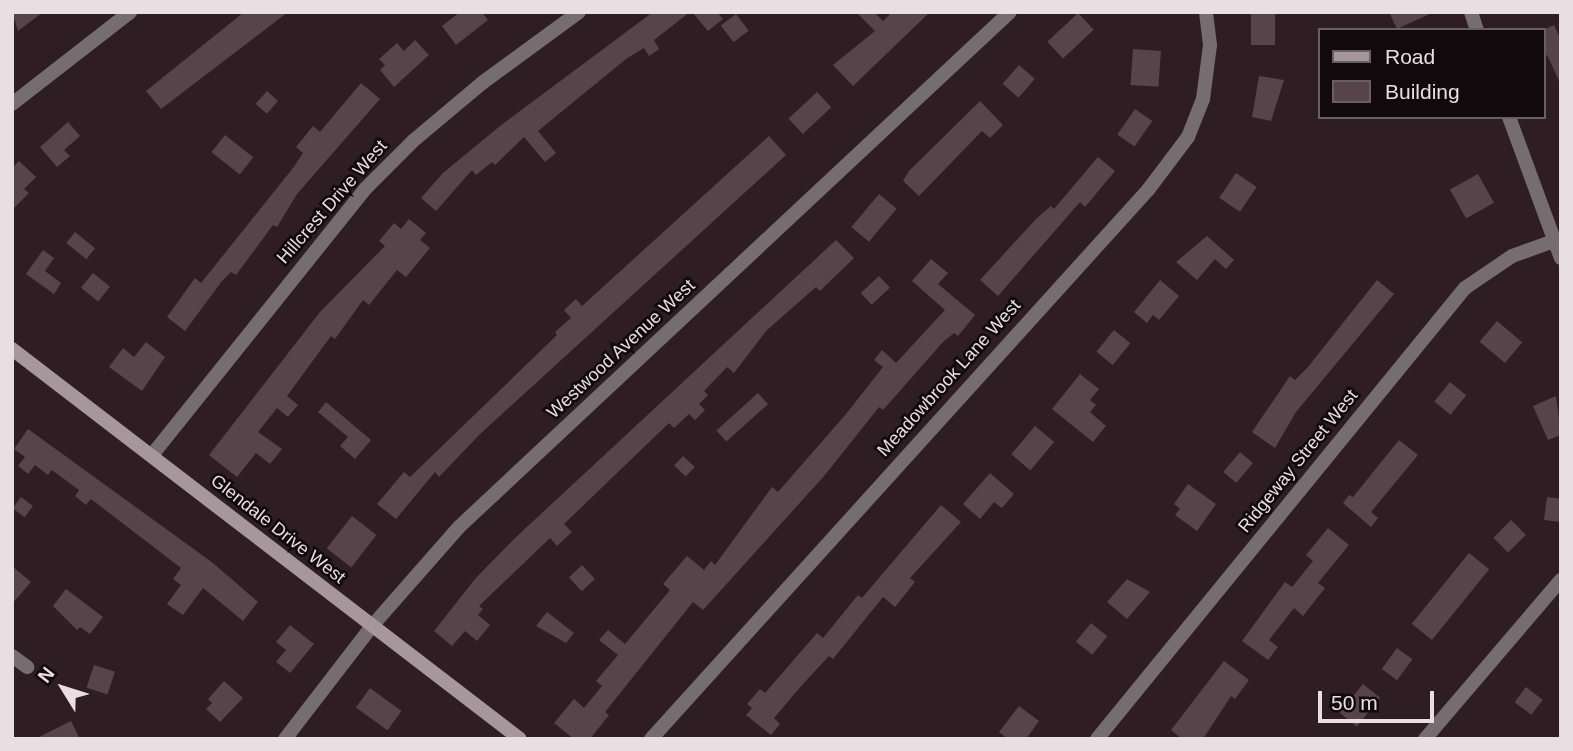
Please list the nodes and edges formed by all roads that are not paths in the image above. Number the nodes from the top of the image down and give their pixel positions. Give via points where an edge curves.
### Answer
1 (130, 12) edge
2 (579, 12) edge
3 (1010, 12) edge
4 (1206, 12) edge
5 (12, 104) edge
6 (1510, 119) edge
7 (1554, 241) junction
8 (1561, 258) edge
9 (12, 349) edge
10 (152, 455) junction
11 (1561, 580) edge
12 (372, 626) junction
13 (12, 656) edge
14 (27, 667) dead end
15 (285, 739) edge
16 (520, 739) edge
17 (651, 739) edge
18 (1097, 739) edge
19 (1426, 739) edge

1 - 5 street
2 - 10 street, Hillcrest Drive West via 482,83 366,188
3 - 12 street, Westwood Avenue West via 458,527
4 - 17 street, Meadowbrook Lane West via 1210,45 1203,99 1188,137 1148,190
6 - 7 street
7 - 8 street
7 - 18 street, Ridgeway Street West via 1512,256 1465,288
9 - 10 street, Glendale Drive West
10 - 12 street, Glendale Drive West
11 - 19 street
12 - 15 street, Westwood Avenue West
12 - 16 street, Glendale Drive West
13 - 14 street

